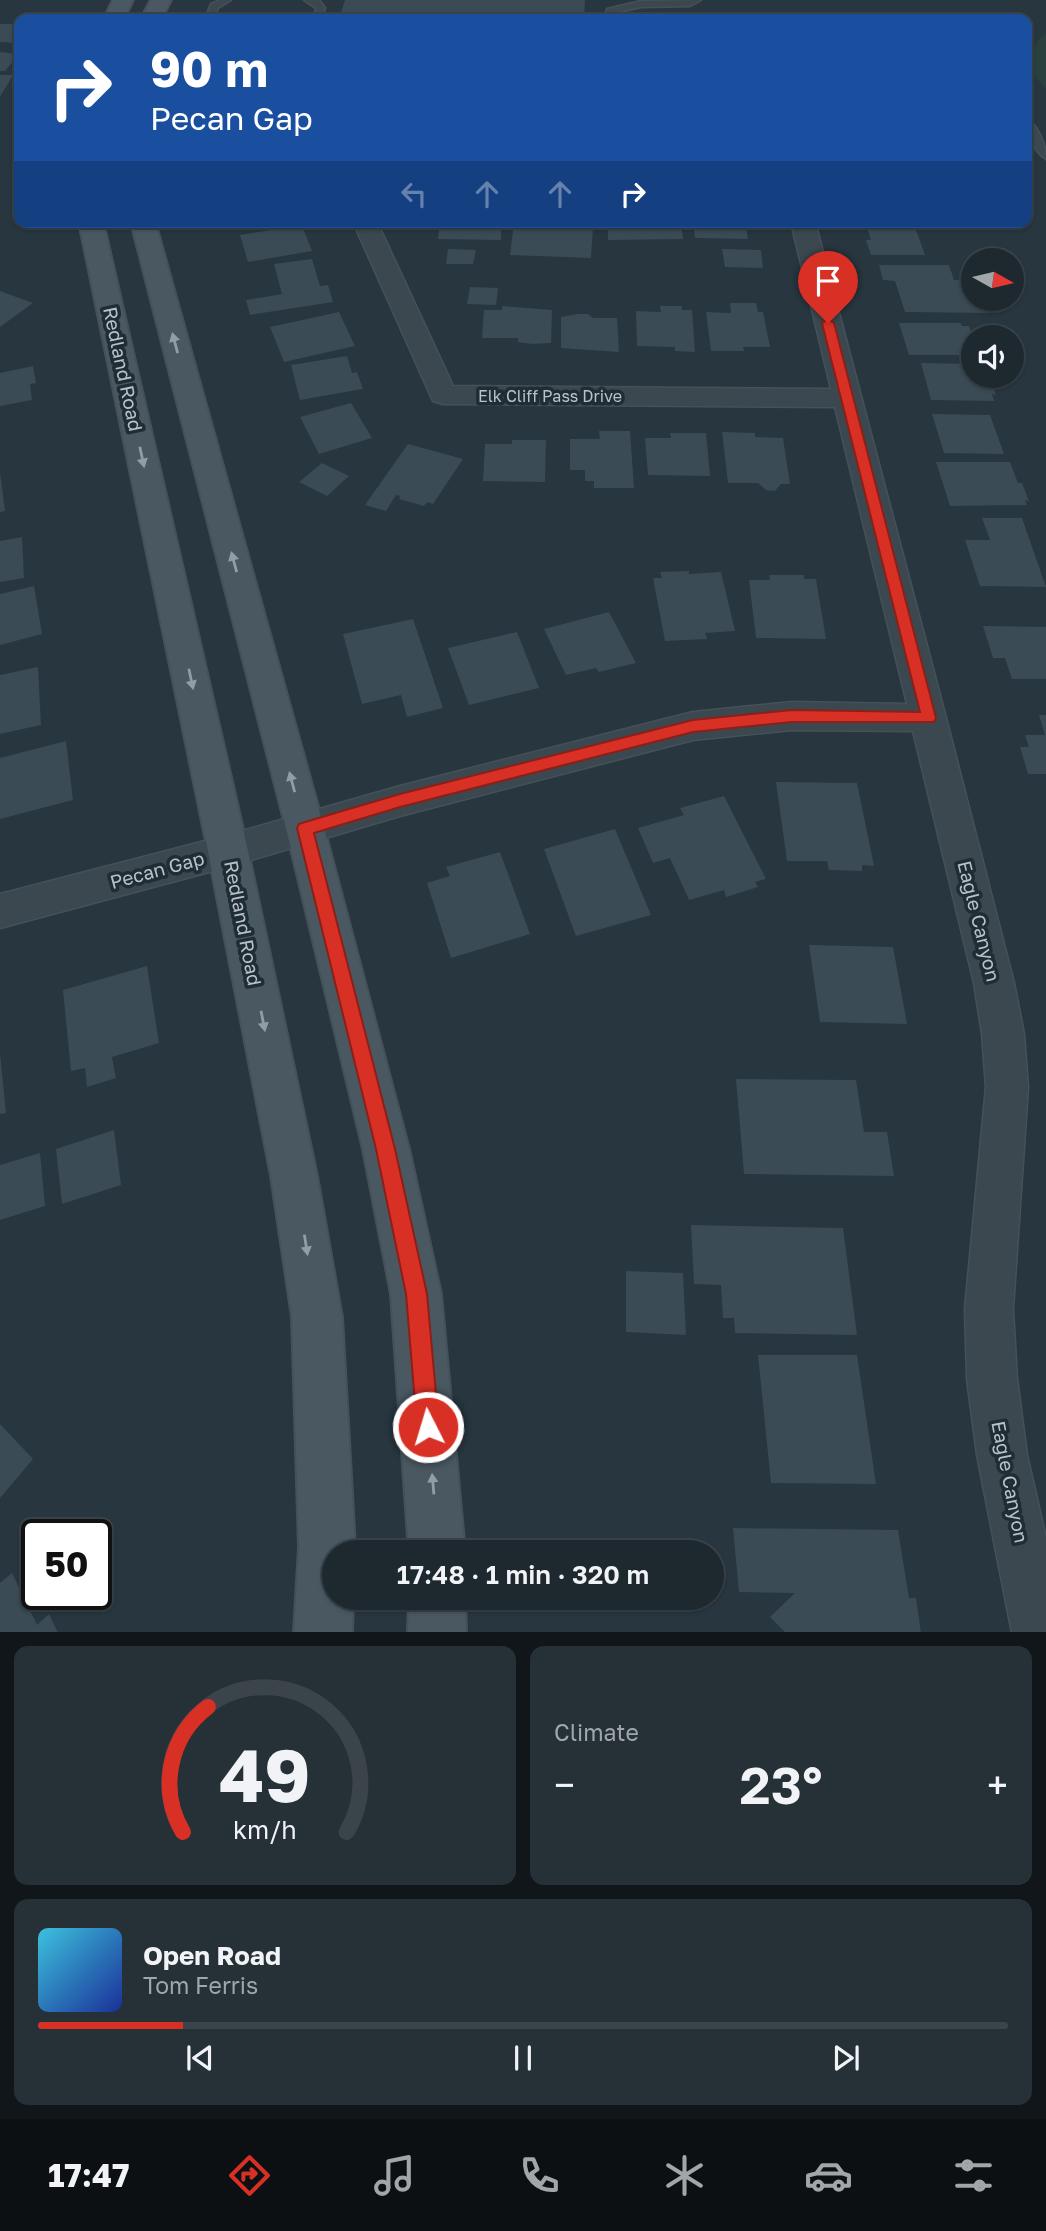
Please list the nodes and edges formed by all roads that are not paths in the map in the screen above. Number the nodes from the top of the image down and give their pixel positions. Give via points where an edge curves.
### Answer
1 (227, 0) edge
2 (308, 0) edge
3 (697, 0) edge
4 (211, 14) edge
5 (319, 14) edge
6 (610, 14) edge
7 (1032, 131) edge
8 (1046, 156) edge
9 (92, 228) edge
10 (145, 228) edge
11 (368, 228) edge
12 (804, 228) edge
13 (847, 398) junction
14 (929, 718) junction
15 (305, 828) junction
16 (228, 851) junction
17 (0, 911) edge
18 (436, 1540) edge
19 (437, 1610) edge
20 (323, 1632) edge
21 (437, 1632) edge
22 (1040, 1632) edge

1 - 4 lane via 214,6
2 - 5 lane via 321,8
3 - 6 lane via 641,4
7 - 8 lane
9 -> 16 main road, Redland Road
15 -> 10 main road
11 - 13 street, Elk Cliff Pass Drive via 443,395
12 - 13 street, Eagle Canyon
13 - 14 street, Eagle Canyon
14 - 15 street, Pecan Gap via 792,716 693,726
14 - 22 street, Eagle Canyon via 995,983 1003,1034 1007,1087 989,1309 992,1379 1002,1455
15 - 16 street, Pecan Gap
18 -> 15 main road via 416,1294 386,1149
16 - 17 street, Pecan Gap
16 -> 20 main road, Redland Road via 295,1176 317,1317 327,1546
19 - 21 main road

